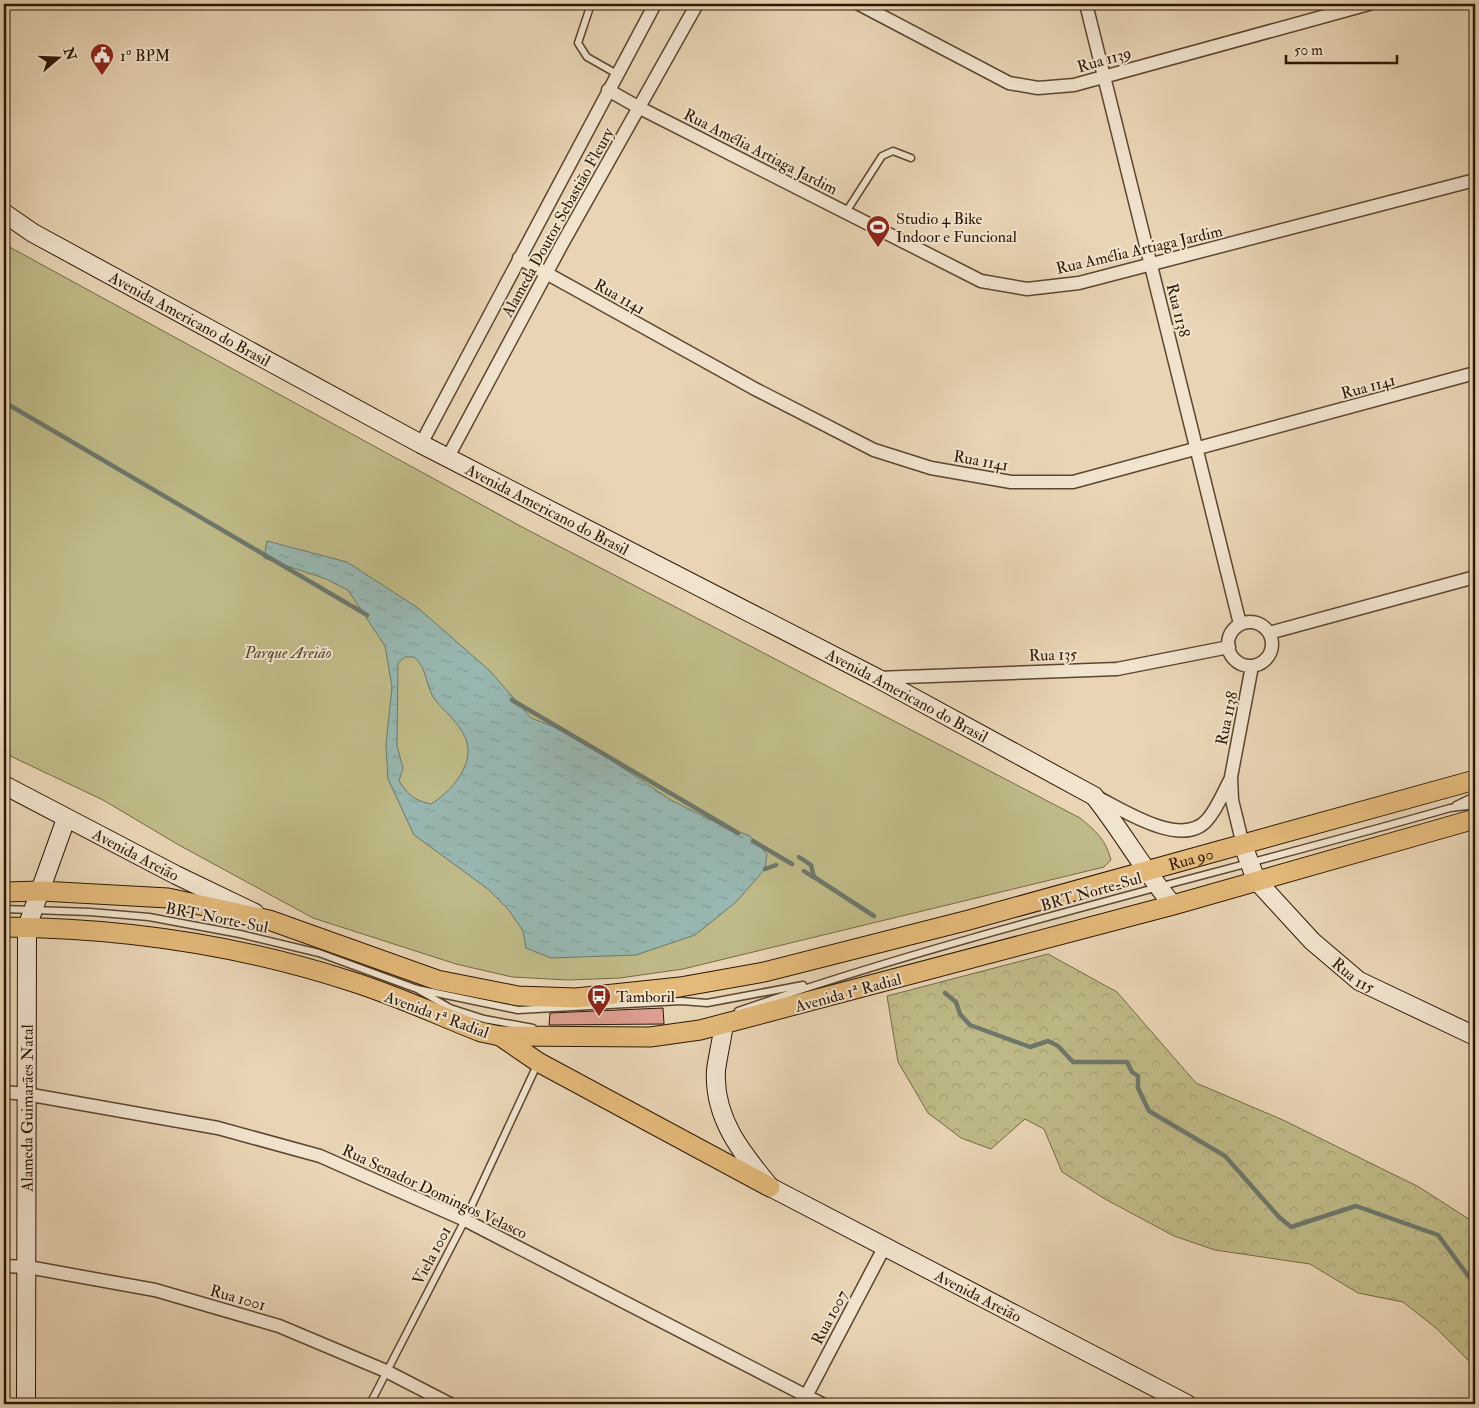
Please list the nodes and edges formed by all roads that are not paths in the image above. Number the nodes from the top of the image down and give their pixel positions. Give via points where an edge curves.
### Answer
1 (591, 4) edge
2 (655, 4) edge
3 (697, 4) edge
4 (859, 4) edge
5 (1086, 4) edge
6 (1369, 4) edge
7 (617, 74) junction
8 (1104, 75) junction
9 (608, 90) junction
10 (638, 108) junction
11 (911, 158) dead end
12 (1475, 180) edge
13 (846, 212) junction
14 (4, 213) edge
15 (519, 258) junction
16 (1151, 266) junction
17 (546, 273) junction
18 (1475, 373) edge
19 (421, 444) junction
20 (1198, 450) junction
21 (448, 457) junction
22 (1475, 577) edge
23 (1240, 624) junction
24 (1269, 633) junction
25 (1229, 647) junction
26 (1252, 666) junction
27 (877, 678) junction
28 (1231, 777) junction
29 (1475, 780) edge
30 (4, 785) edge
31 (1094, 796) junction
32 (1475, 796) edge
33 (1475, 805) edge
34 (1450, 808) junction
35 (66, 819) junction
36 (1475, 819) edge
37 (1207, 821) joint
38 (1243, 845) junction
39 (1253, 872) junction
40 (1152, 879) junction
41 (41, 891) junction
42 (4, 892) edge
43 (1173, 905) junction
44 (4, 909) edge
45 (30, 918) junction
46 (269, 920) junction
47 (4, 927) edge
48 (904, 937) joint
49 (827, 980) junction
50 (417, 990) junction
51 (724, 1024) junction
52 (500, 1036) junction
53 (1475, 1036) edge
54 (538, 1062) junction
55 (4, 1092) edge
56 (26, 1094) junction
57 (770, 1187) junction
58 (465, 1220) junction
59 (886, 1246) junction
60 (4, 1266) edge
61 (28, 1267) junction
62 (386, 1371) junction
63 (804, 1400) edge
64 (26, 1404) edge
65 (370, 1404) edge
66 (450, 1404) edge
67 (822, 1404) edge
68 (1187, 1404) edge

1 - 7 lane via 578,43 587,57
2 - 7 street, Alameda Doutor Sebastião Fleury
3 - 10 street, Alameda Doutor Sebastião Fleury
4 - 8 street, Rua 1139 via 1009,83 1038,88 1074,84
5 - 8 street, Rua 1138
6 - 8 street, Rua 1139
7 - 9 street, Alameda Doutor Sebastião Fleury
8 - 16 street, Rua 1138
9 - 10 street, Rua Amélia Artiaga Jardim
9 - 15 street, Alameda Doutor Sebastião Fleury
10 - 13 street, Rua Amélia Artiaga Jardim
10 - 17 street, Alameda Doutor Sebastião Fleury
11 - 13 lane via 893,152 882,156
12 - 16 street, Rua Amélia Artiaga Jardim
13 - 16 street, Rua Amélia Artiaga Jardim via 990,283 1027,289 1079,283
14 - 19 street, Avenida Americano do Brasil via 33,233
15 - 17 street, Rua 1141
15 - 19 street, Alameda Doutor Sebastião Fleury
16 - 20 street, Rua 1138
17 - 20 street, Rua 1141 via 755,389 874,450 931,468 1011,482 1073,482
17 - 21 street, Alameda Doutor Sebastião Fleury
18 - 20 street, Rua 1141
19 - 21 street, Avenida Americano do Brasil
20 - 23 street, Rua 1138
21 - 27 street, Avenida Americano do Brasil
22 - 24 street
23 - 24 street via 1256,622
23 - 25 street via 1234,629
24 - 26 street via 1271,652 1260,664
25 - 26 street via 1236,661
25 - 27 street, Rua 135 via 1117,669
26 - 28 street, Rua 1138
27 - 31 street, Avenida Americano do Brasil
28 - 37 street, Rua 1138
28 - 38 street, Rua 1138 via 1232,800
29 - 38 main road, Rua 90
30 - 35 street, Avenida Areião
31 - 37 street, Avenida Americano do Brasil via 1166,830 1194,829
31 - 40 street, Avenida Americano do Brasil
32 - 34 lane, BRT Norte-Sul
33 - 34 lane, BRT Norte-Sul
34 - 39 lane, BRT Norte-Sul
35 - 41 street, Alameda Guimarães Natal
35 - 46 street, Avenida Areião
36 - 39 main road
38 - 39 street
38 - 40 main road, Rua 90
39 - 40 lane, BRT Norte-Sul
39 - 43 main road
39 - 53 street, Rua 115 via 1312,942 1359,981
40 - 43 street, Avenida Americano do Brasil
40 - 48 main road, Rua 90
40 - 49 lane, BRT Norte-Sul
41 - 42 main road, Avenida 1ª Radial
41 - 45 street, Alameda Guimarães Natal
41 - 46 main road, Avenida 1ª Radial via 168,898
43 - 51 main road, Avenida 1ª Radial
44 - 45 lane, BRT Norte-Sul
45 - 47 main road, Avenida 1ª Radial
45 - 50 lane, BRT Norte-Sul via 90,912 240,934 319,953
45 - 52 main road, Avenida 1ª Radial via 173,939 257,956 351,981 481,1032
45 - 56 street, Alameda Guimarães Natal
46 - 48 main road, Avenida 1ª Radial via 437,980 518,996 576,998 680,987 764,972
49 - 50 lane, BRT Norte-Sul via 707,1003 682,1001 518,1010
49 - 50 lane, BRT Norte-Sul via 719,1017 657,1029 547,1031 484,1019 450,1008
51 - 52 main road, Avenida 1ª Radial via 650,1037
51 - 57 street via 716,1071 718,1104 728,1130
52 - 54 main road
54 - 57 main road
54 - 58 lane, Viela 1001
55 - 56 street, Rua Senador Domingos Velasco
56 - 58 street, Rua Senador Domingos Velasco via 218,1128 320,1156
56 - 61 street, Alameda Guimarães Natal
57 - 59 street, Avenida Areião
58 - 62 lane, Viela 1001
58 - 63 street, Rua Senador Domingos Velasco
59 - 63 street, Rua 1007
59 - 68 street, Avenida Areião
60 - 61 street, Rua 1001
61 - 62 street, Rua 1001 via 165,1292 279,1326
61 - 64 street, Alameda Guimarães Natal
62 - 65 lane, Viela 1001
62 - 66 street, Rua 1001
63 - 67 street, Rua Senador Domingos Velasco

